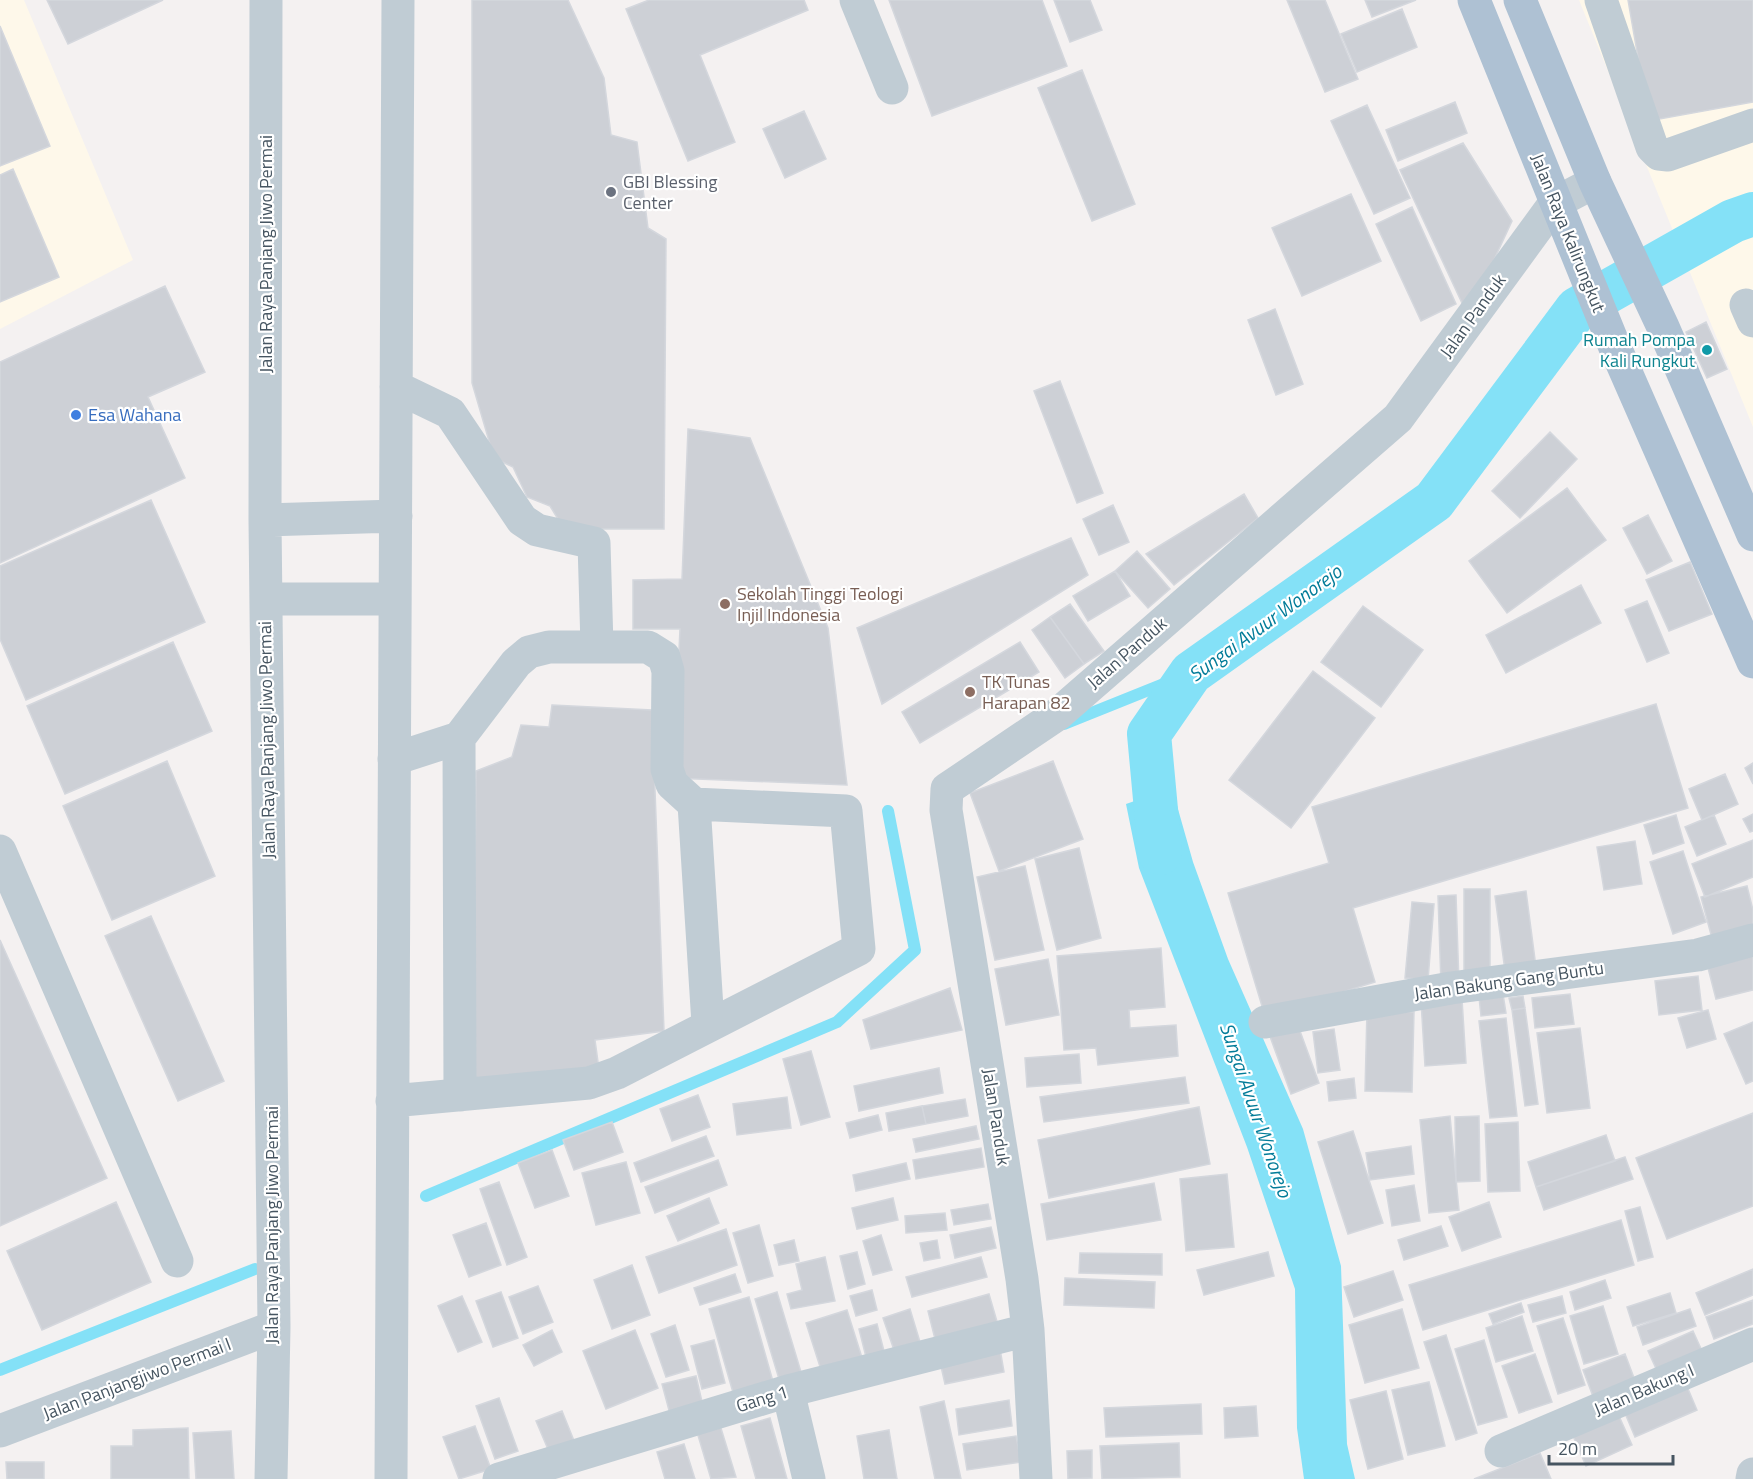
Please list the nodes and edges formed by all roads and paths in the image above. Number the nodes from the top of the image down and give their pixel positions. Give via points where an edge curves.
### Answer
1 (266, 0) edge
2 (398, 0) edge
3 (856, 0) edge
4 (1474, 0) edge
5 (1520, 0) edge
6 (1601, 0) edge
7 (892, 88) dead end
8 (1753, 126) edge
9 (1600, 191) junction
10 (1558, 212) junction
11 (396, 387) junction
12 (396, 516) junction
13 (266, 520) junction
14 (1753, 535) edge
15 (266, 599) junction
16 (395, 599) junction
17 (597, 646) junction
18 (1753, 662) edge
19 (459, 738) junction
20 (394, 759) junction
21 (694, 804) junction
22 (0, 850) edge
23 (1753, 940) edge
24 (1265, 1022) dead end
25 (708, 1024) junction
26 (460, 1095) junction
27 (392, 1101) junction
28 (177, 1262) dead end
29 (274, 1327) junction
30 (1028, 1330) junction
31 (1753, 1344) edge
32 (788, 1391) junction
33 (0, 1431) edge
34 (1501, 1451) dead end
35 (1753, 1474) edge
36 (271, 1479) edge
37 (391, 1479) edge
38 (499, 1479) edge
39 (809, 1479) edge
40 (1036, 1479) edge
41 (1752, 1479) edge

1 - 13 street, Jalan Raya Panjang Jiwo Permai
2 - 11 street
3 - 7 street
4 - 10 main road, Jalan Raya Kalirungkut
5 - 9 main road
6 - 8 street via 1652,147 1659,154 1668,155
9 - 10 street, Jalan Panduk
9 - 14 main road
10 - 18 main road, Jalan Raya Kalirungkut
10 - 30 street, Jalan Panduk via 1398,418 1058,714 947,789 946,810
11 - 12 street
11 - 17 street via 450,413 522,520 537,530 594,543
12 - 13 street
12 - 16 street
13 - 15 street, Jalan Raya Panjang Jiwo Permai
15 - 16 street
15 - 29 street, Jalan Raya Panjang Jiwo Permai
16 - 20 street
17 - 19 street via 549,647 529,652 516,663
17 - 21 street via 648,646 664,657 668,671 667,769 672,784
19 - 20 street
19 - 26 street
20 - 27 street
21 - 25 street
21 - 25 street via 846,811 859,949
22 - 28 street
23 - 24 street, Jalan Bakung Gang Buntu via 1698,955 1451,988
25 - 26 street via 617,1073 589,1083
26 - 27 street
27 - 37 street
29 - 33 street, Jalan Panjangjiwo Permai I
29 - 36 street, Jalan Raya Panjang Jiwo Permai
30 - 32 street, Gang 1
30 - 40 street, Jalan Panduk
31 - 34 street, Jalan Bakung I
32 - 38 street, Gang 1
32 - 39 street
35 - 41 street

